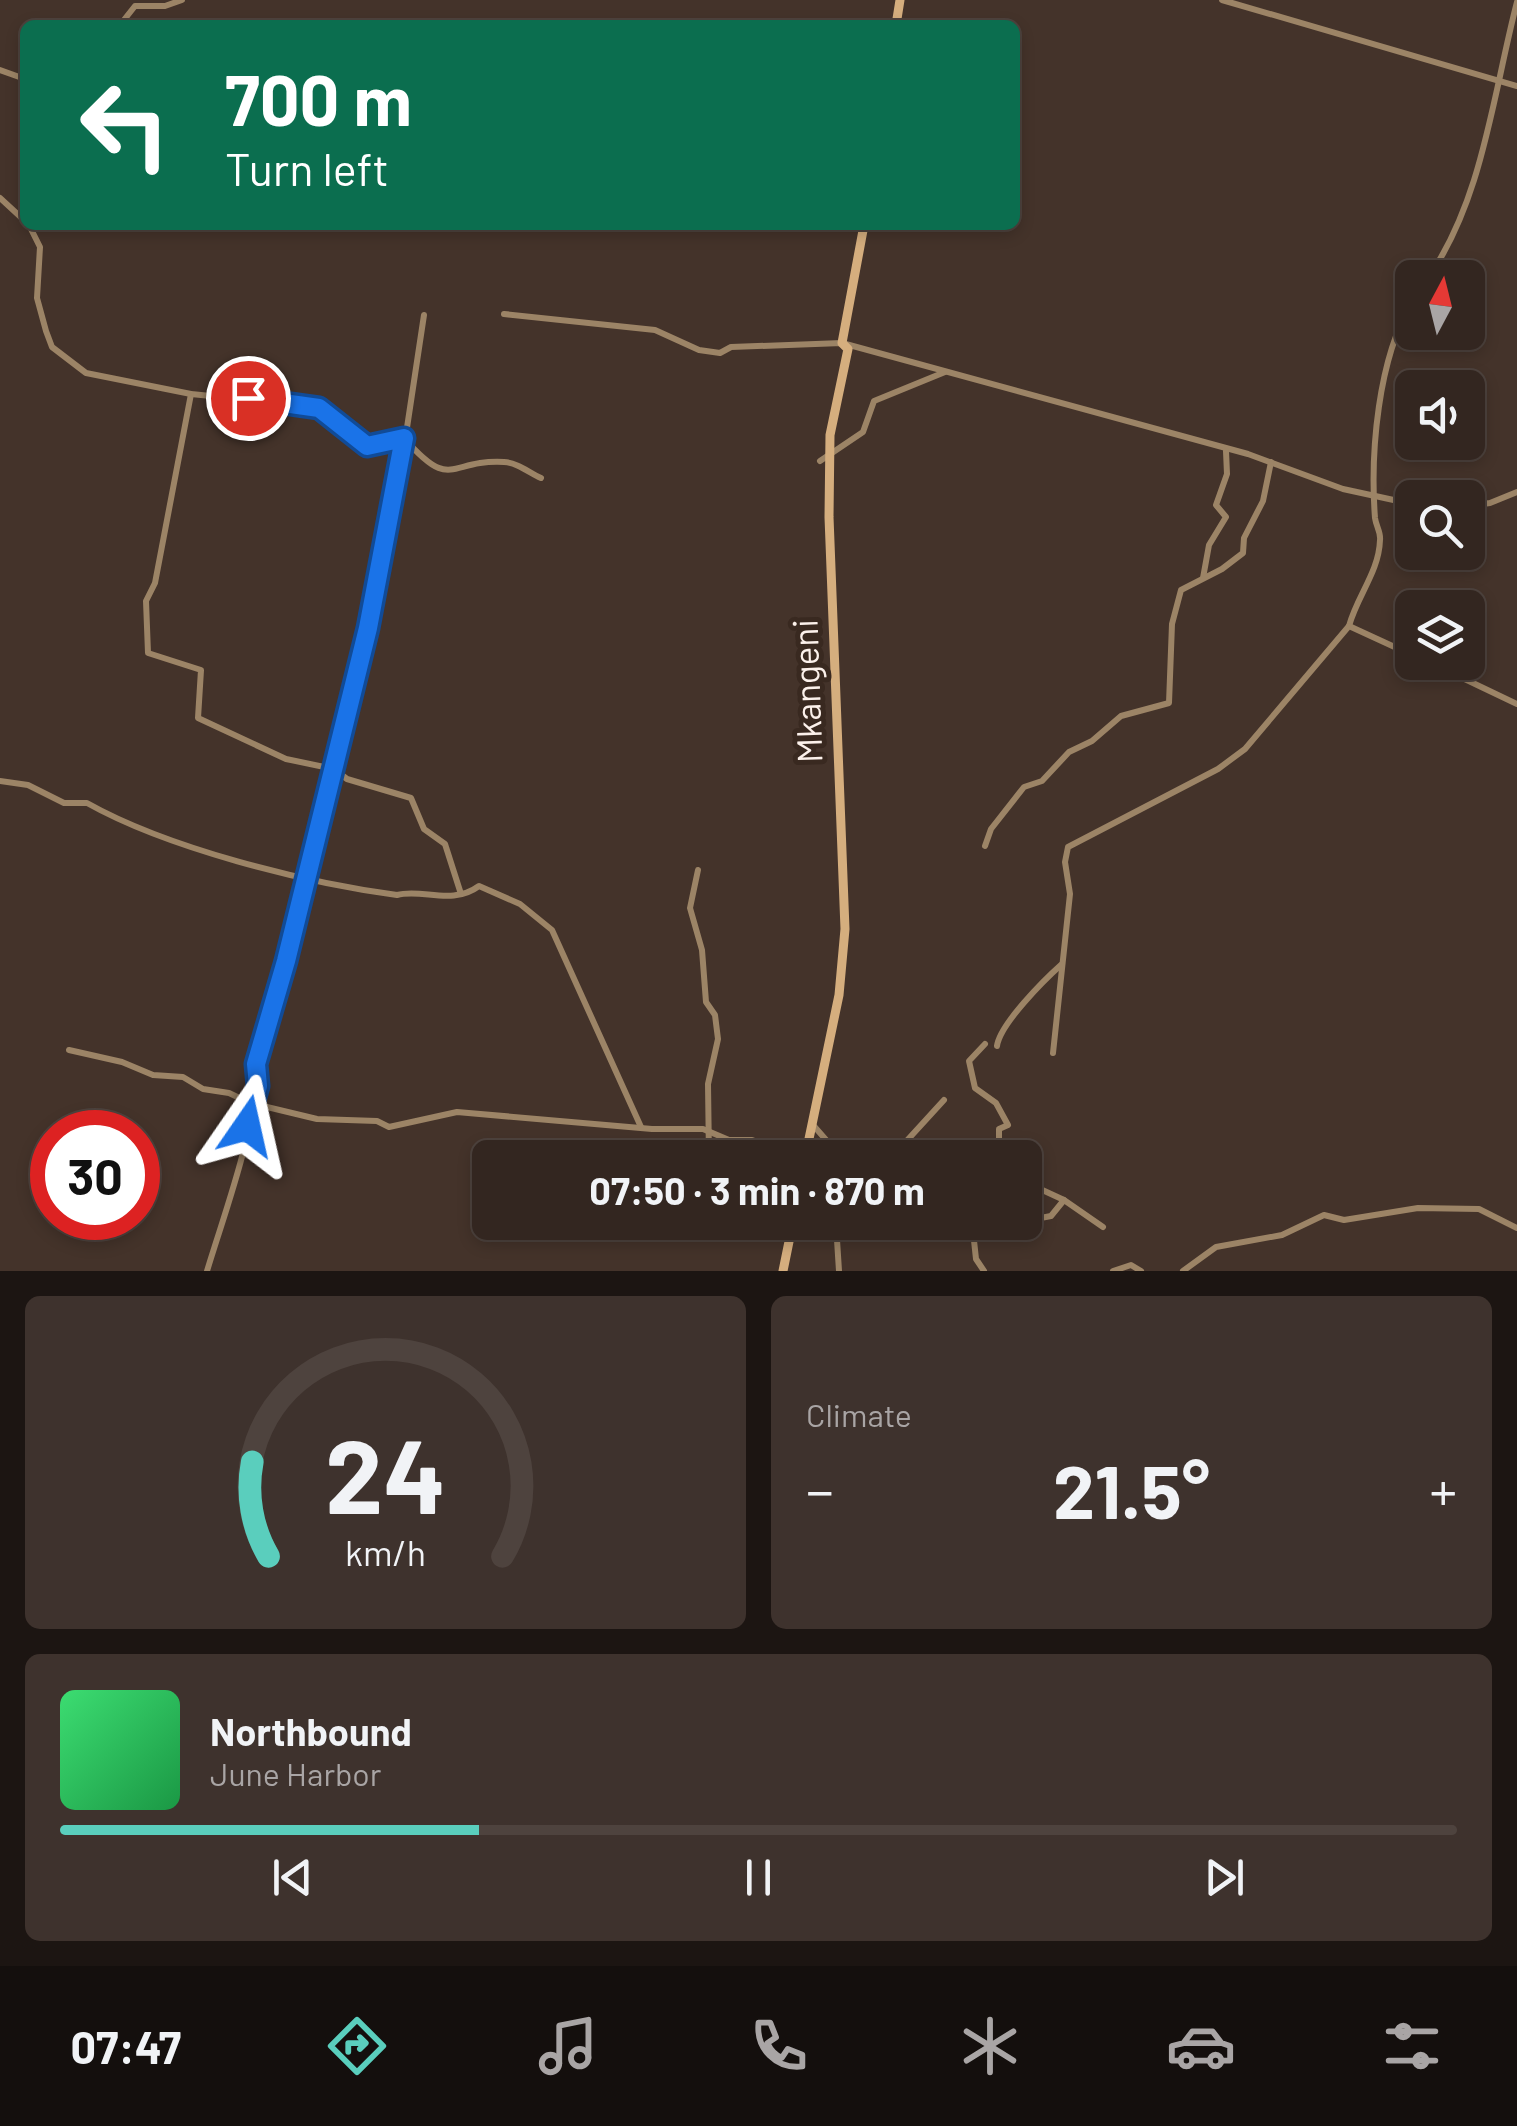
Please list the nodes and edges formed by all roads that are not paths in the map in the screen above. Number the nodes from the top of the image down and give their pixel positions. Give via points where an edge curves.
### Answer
1 (182, 0) edge
2 (1222, 0) edge
3 (1517, 2) edge
4 (124, 20) edge
5 (1497, 80) junction
6 (1517, 86) edge
7 (0, 198) edge
8 (20, 217) edge
9 (31, 230) edge
10 (863, 230) edge
11 (1438, 260) edge
12 (504, 314) dead end
13 (424, 315) dead end
14 (842, 344) junction
15 (1395, 346) edge
16 (946, 371) junction
17 (191, 394) junction
18 (404, 438) junction
19 (1226, 451) junction
20 (832, 454) junction
21 (820, 461) dead end
22 (1271, 462) junction
23 (540, 478) dead end
24 (1517, 492) edge
25 (1378, 496) junction
26 (1395, 500) edge
27 (1485, 504) edge
28 (1202, 578) junction
29 (1349, 626) junction
30 (1395, 647) edge
31 (1467, 680) edge
32 (1517, 704) edge
33 (334, 769) junction
34 (0, 780) edge
35 (985, 846) dead end
36 (698, 870) dead end
37 (307, 876) junction
38 (461, 894) junction
39 (1062, 964) junction
40 (985, 1044) dead end
41 (998, 1046) dead end
42 (68, 1050) dead end
43 (1053, 1053) dead end
44 (944, 1100) dead end
45 (250, 1103) junction
46 (812, 1124) junction
47 (640, 1128) junction
48 (711, 1131) junction
49 (710, 1140) edge
50 (729, 1140) edge
51 (809, 1140) edge
52 (826, 1140) edge
53 (907, 1140) edge
54 (999, 1140) edge
55 (1042, 1190) edge
56 (1064, 1200) junction
57 (1042, 1218) edge
58 (1104, 1226) dead end
59 (1517, 1228) edge
60 (790, 1240) edge
61 (837, 1240) edge
62 (975, 1240) edge
63 (207, 1271) edge
64 (784, 1271) edge
65 (839, 1271) edge
66 (984, 1271) edge
67 (1114, 1271) edge
68 (1141, 1271) edge
69 (1183, 1271) edge

1 - 4 street via 135,6
2 - 5 street
3 - 5 street
5 - 6 street
5 - 11 street via 1459,222
7 - 8 street
9 - 17 street via 40,248 40,314 52,346 86,373
10 - 14 street, Mkangeni
12 - 14 street via 655,330 720,353
13 - 18 street
14 - 16 street
14 - 20 street, Mkangeni via 848,348
15 - 25 street via 1374,422
16 - 19 street
16 - 20 street via 874,401 863,432
17 - 18 street via 319,408 367,446
17 - 33 street via 146,601 148,653 201,670 198,718 286,759
18 - 23 street via 431,467 455,471 504,462
18 - 33 street
19 - 22 street
19 - 28 street via 1216,505 1226,517 1208,545
20 - 21 street
20 - 46 street, Mkangeni via 845,930
22 - 25 street
22 - 28 street via 1242,553
24 - 27 street
25 - 26 street
25 - 29 street via 1381,536 1374,572
28 - 35 street via 1181,590 1174,608 1169,703 1121,716 1069,752 1042,781 1024,787
29 - 30 street
29 - 39 street via 1245,749 1068,846
31 - 32 street
33 - 37 street
33 - 38 street via 410,798 424,829 445,844
34 - 37 street via 28,784 64,803 87,802 220,857
36 - 48 street via 690,908 718,1039 708,1084
37 - 38 street via 426,898
37 - 45 street
38 - 47 street via 488,888 552,930
39 - 41 street via 1008,1019
39 - 43 street
40 - 54 street via 969,1062 975,1088 996,1104 1008,1125 999,1129
42 - 45 street via 183,1077
44 - 53 street
45 - 47 street via 389,1126 457,1112
45 - 63 street
46 - 51 street, Mkangeni
46 - 52 street
47 - 48 street
48 - 49 street
48 - 50 street
55 - 56 street
56 - 57 street
56 - 58 street
59 - 69 street via 1479,1209 1418,1208 1344,1220 1324,1215 1282,1235 1216,1246
60 - 64 street
61 - 65 street
62 - 66 street
67 - 68 street via 1131,1265

